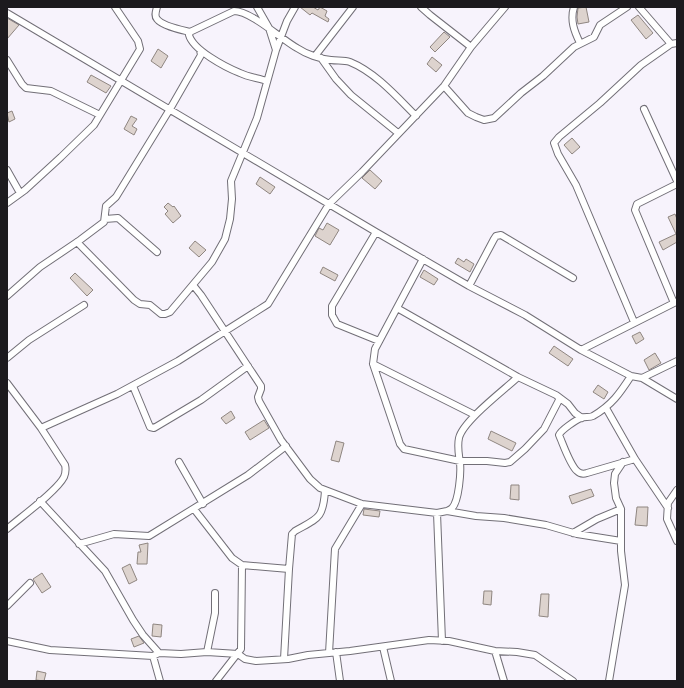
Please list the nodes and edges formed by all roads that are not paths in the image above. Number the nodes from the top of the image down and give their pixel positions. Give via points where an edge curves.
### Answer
1 (115, 7) edge
2 (157, 7) edge
3 (258, 7) edge
4 (295, 7) edge
5 (353, 7) edge
6 (421, 7) edge
7 (574, 7) edge
8 (627, 7) edge
9 (639, 7) edge
10 (504, 8) edge
11 (7, 13) edge
12 (269, 28) junction
13 (190, 32) junction
14 (282, 37) junction
15 (580, 43) junction
16 (674, 44) edge
17 (471, 47) junction
18 (200, 50) junction
19 (276, 50) junction
20 (318, 57) junction
21 (7, 60) edge
22 (121, 81) junction
23 (267, 81) junction
24 (444, 86) junction
25 (170, 109) junction
26 (644, 109) dead end
27 (100, 115) junction
28 (416, 116) junction
29 (398, 133) junction
30 (242, 153) junction
31 (7, 170) edge
32 (677, 182) edge
33 (20, 193) junction
34 (7, 203) edge
35 (329, 204) junction
36 (105, 219) junction
37 (376, 232) junction
38 (77, 242) junction
39 (157, 252) dead end
40 (423, 259) junction
41 (573, 278) dead end
42 (193, 285) junction
43 (469, 286) junction
44 (7, 296) edge
45 (675, 302) edge
46 (84, 305) dead end
47 (397, 308) junction
48 (634, 322) junction
49 (224, 331) junction
50 (379, 341) junction
51 (581, 350) junction
52 (7, 358) edge
53 (677, 360) edge
54 (373, 364) junction
55 (248, 366) junction
56 (631, 376) junction
57 (518, 377) junction
58 (642, 378) junction
59 (7, 383) edge
60 (133, 386) junction
61 (560, 398) junction
62 (677, 399) edge
63 (606, 408) junction
64 (475, 415) junction
65 (582, 418) junction
66 (41, 428) junction
67 (286, 446) junction
68 (635, 459) junction
69 (460, 461) junction
70 (179, 462) dead end
71 (623, 462) junction
72 (677, 490) edge
73 (325, 491) junction
74 (40, 501) junction
75 (203, 504) junction
76 (362, 504) junction
77 (668, 508) junction
78 (194, 509) junction
79 (621, 509) junction
80 (447, 511) junction
81 (437, 512) junction
82 (7, 530) edge
83 (573, 533) junction
84 (621, 540) junction
85 (677, 541) edge
86 (79, 544) junction
87 (242, 565) junction
88 (289, 569) junction
89 (30, 584) dead end
90 (215, 593) dead end
91 (7, 606) edge
92 (7, 641) edge
93 (442, 641) junction
94 (384, 647) junction
95 (495, 651) junction
96 (207, 652) junction
97 (336, 652) junction
98 (159, 653) junction
99 (329, 653) junction
100 (238, 654) junction
101 (153, 656) junction
102 (284, 659) junction
103 (160, 681) edge
104 (216, 681) edge
105 (340, 681) edge
106 (391, 681) edge
107 (504, 681) edge
108 (573, 681) edge
109 (609, 681) edge

1 - 22 street via 138,41 140,49
2 - 13 street via 157,20
3 - 12 street
4 - 14 street
5 - 20 street
6 - 17 street
7 - 15 street via 572,20
8 - 15 street via 600,25 594,37
9 - 16 street
10 - 17 street
11 - 22 street
12 - 13 street via 234,10
12 - 14 street
12 - 19 street
13 - 18 street via 190,40
14 - 19 street
14 - 20 street via 297,48
15 - 24 street via 494,118 484,120 468,113
16 - 48 street via 641,65 554,143 576,185
17 - 24 street
18 - 23 street via 242,74
18 - 25 street via 201,55
19 - 23 street
20 - 28 street via 348,61 360,68 386,86
20 - 29 street via 351,95
21 - 27 street via 26,88 51,91
22 - 25 street
22 - 27 street
23 - 30 street via 257,118
24 - 28 street
25 - 30 street
25 - 36 street via 116,196 106,206
26 - 32 street
27 - 33 street via 94,125
28 - 29 street
29 - 35 street
30 - 35 street
30 - 42 street via 231,181 230,219 225,239 212,262
31 - 33 street
32 - 45 street via 637,204 635,210
33 - 34 street
35 - 37 street
35 - 49 street via 268,304
36 - 38 street
36 - 39 street via 118,218
37 - 40 street
37 - 50 street via 332,306 332,315 337,324
38 - 42 street via 134,300 140,304 150,305 161,314 170,312
38 - 44 street via 40,267
40 - 43 street
40 - 47 street
41 - 43 street via 501,235 494,239
42 - 49 street
43 - 51 street via 525,315
45 - 48 street
46 - 52 street via 29,340
47 - 50 street
47 - 57 street
48 - 51 street
49 - 55 street
49 - 60 street via 178,362
50 - 54 street
51 - 56 street
53 - 58 street
54 - 64 street
54 - 69 street via 400,444 404,449
55 - 60 street via 154,428 150,427
55 - 67 street via 261,386 259,401
56 - 58 street
56 - 63 street via 616,399
57 - 61 street
57 - 64 street
58 - 62 street
59 - 66 street
60 - 66 street
61 - 65 street
61 - 69 street via 544,429 510,462
63 - 65 street via 591,417
63 - 68 street
64 - 69 street via 462,430 459,439
65 - 71 street via 559,435 577,471 582,474
66 - 74 street via 65,465 66,471 64,478
67 - 73 street via 310,478
67 - 75 street via 248,475
68 - 71 street
68 - 77 street
69 - 80 street via 456,502 453,508
70 - 75 street
71 - 79 street via 615,474 614,484
72 - 77 street via 668,503
73 - 76 street
73 - 88 street via 320,516 292,534
74 - 82 street
74 - 86 street
75 - 78 street
76 - 81 street
76 - 99 street via 334,549
77 - 85 street via 667,519
78 - 86 street via 146,536 114,534
78 - 87 street via 227,553
79 - 83 street via 596,519
79 - 84 street
80 - 81 street
80 - 83 street via 546,525
81 - 93 street
83 - 84 street
84 - 109 street via 625,585
86 - 98 street via 111,579 133,620
87 - 88 street
87 - 100 street via 241,646
88 - 102 street
89 - 91 street
90 - 96 street via 215,613
92 - 101 street via 50,650
93 - 94 street via 429,640
93 - 95 street
94 - 97 street
94 - 106 street
95 - 107 street
95 - 108 street via 536,655
96 - 98 street
96 - 100 street
97 - 99 street
97 - 105 street
98 - 101 street
99 - 102 street
100 - 102 street via 245,659 256,661
100 - 104 street
101 - 103 street

